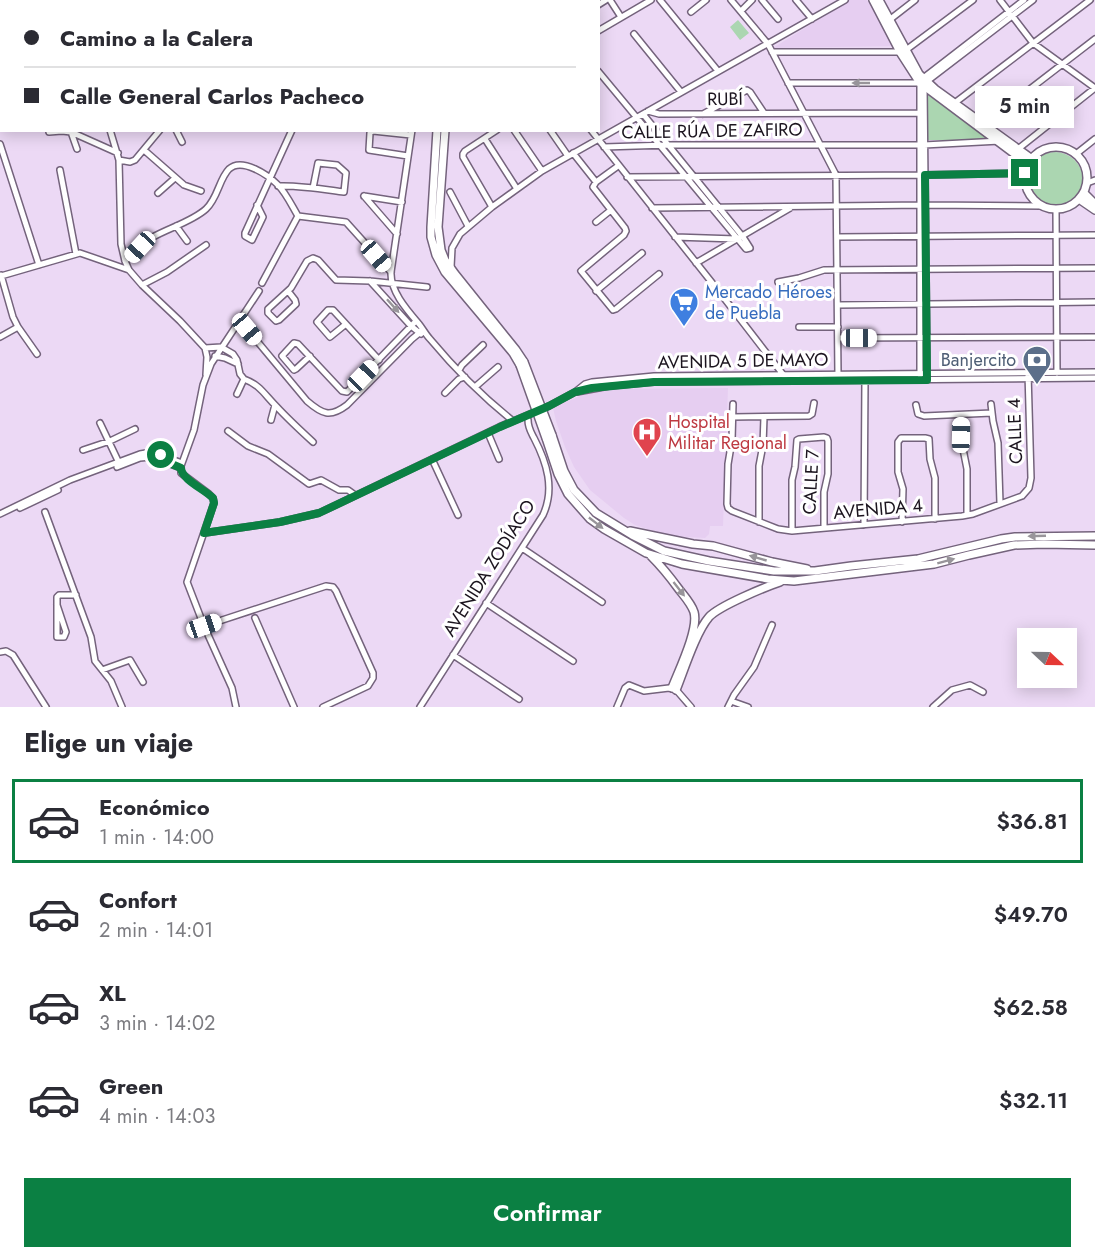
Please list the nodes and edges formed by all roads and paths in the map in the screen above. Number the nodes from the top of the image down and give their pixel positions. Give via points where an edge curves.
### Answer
1 (608, 0) edge
2 (651, 0) edge
3 (660, 0) edge
4 (706, 0) edge
5 (731, 0) edge
6 (753, 0) edge
7 (762, 0) edge
8 (796, 0) edge
9 (845, 0) edge
10 (873, 0) edge
11 (879, 0) edge
12 (915, 0) edge
13 (973, 0) edge
14 (1000, 0) edge
15 (1024, 0) edge
16 (1033, 0) edge
17 (1090, 0) edge
18 (741, 11) junction
19 (691, 12) dead end
20 (1010, 14) junction
21 (621, 17) junction
22 (778, 19) dead end
23 (812, 19) junction
24 (888, 22) junction
25 (600, 30) edge
26 (634, 34) dead end
27 (1095, 39) edge
28 (768, 44) junction
29 (1033, 44) junction
30 (903, 51) junction
31 (772, 52) junction
32 (1062, 64) junction
33 (718, 71) junction
34 (600, 73) edge
35 (923, 82) junction
36 (788, 83) junction
37 (1095, 88) edge
38 (681, 92) junction
39 (953, 105) junction
40 (645, 113) junction
41 (764, 113) junction
42 (919, 113) junction
43 (804, 114) junction
44 (703, 115) junction
45 (636, 118) junction
46 (982, 126) junction
47 (71, 132) joint
48 (111, 132) edge
49 (158, 132) edge
50 (177, 132) edge
51 (291, 132) edge
52 (372, 132) edge
53 (392, 132) edge
54 (437, 132) edge
55 (445, 132) edge
56 (494, 132) edge
57 (515, 132) edge
58 (552, 132) edge
59 (592, 132) edge
60 (412, 133) edge
61 (485, 139) junction
62 (597, 139) junction
63 (1095, 139) edge
64 (1002, 140) junction
65 (182, 142) dead end
66 (0, 144) edge
67 (668, 145) junction
68 (820, 145) junction
69 (922, 145) junction
70 (659, 146) junction
71 (604, 147) junction
72 (77, 149) dead end
73 (1018, 149) junction
74 (144, 150) junction
75 (118, 153) junction
76 (1076, 153) junction
77 (570, 154) junction
78 (408, 156) junction
79 (119, 160) junction
80 (1030, 161) junction
81 (618, 166) junction
82 (60, 170) dead end
83 (542, 171) junction
84 (1025, 173) junction
85 (836, 175) junction
86 (922, 175) junction
87 (685, 176) junction
88 (693, 176) junction
89 (627, 177) junction
90 (175, 178) junction
91 (269, 178) junction
92 (1095, 180) edge
93 (1087, 183) junction
94 (594, 184) junction
95 (279, 186) junction
96 (313, 188) junction
97 (517, 189) junction
98 (201, 191) dead end
99 (450, 192) dead end
100 (158, 193) dead end
101 (1082, 196) junction
102 (402, 202) junction
103 (1095, 204) edge
104 (257, 205) junction
105 (922, 205) junction
106 (836, 206) junction
107 (1041, 206) junction
108 (492, 207) junction
109 (711, 207) junction
110 (718, 207) junction
111 (792, 207) junction
112 (652, 208) junction
113 (611, 210) junction
114 (1056, 210) junction
115 (1095, 210) edge
116 (298, 216) junction
117 (596, 222) dead end
118 (176, 226) junction
119 (468, 226) junction
120 (397, 234) junction
121 (1095, 235) edge
122 (923, 236) junction
123 (1056, 236) junction
124 (675, 237) junction
125 (837, 237) junction
126 (740, 238) junction
127 (187, 242) dead end
128 (206, 245) dead end
129 (642, 253) dead end
130 (76, 254) junction
131 (125, 261) junction
132 (696, 263) junction
133 (39, 265) junction
134 (1095, 268) edge
135 (451, 269) junction
136 (1056, 269) junction
137 (129, 270) junction
138 (837, 270) junction
139 (923, 270) junction
140 (391, 272) junction
141 (659, 274) dead end
142 (0, 275) edge
143 (370, 281) junction
144 (777, 282) dead end
145 (262, 283) dead end
146 (392, 284) junction
147 (142, 285) junction
148 (427, 287) dead end
149 (259, 291) dead end
150 (288, 291) junction
151 (596, 291) junction
152 (3, 296) edge
153 (1057, 302) junction
154 (1095, 302) edge
155 (923, 304) junction
156 (838, 305) junction
157 (416, 321) junction
158 (346, 324) junction
159 (411, 326) junction
160 (18, 327) junction
161 (798, 327) dead end
162 (838, 327) junction
163 (247, 329) dead end
164 (421, 332) junction
165 (0, 337) edge
166 (1095, 337) edge
167 (838, 338) junction
168 (923, 338) junction
169 (1057, 338) junction
170 (483, 345) dead end
171 (221, 347) junction
172 (205, 348) junction
173 (37, 354) dead end
174 (215, 356) junction
175 (310, 356) junction
176 (379, 360) junction
177 (238, 364) junction
178 (522, 364) junction
179 (498, 367) dead end
180 (459, 370) junction
181 (1095, 372) edge
182 (1057, 373) junction
183 (206, 375) junction
184 (784, 375) junction
185 (838, 375) junction
186 (1028, 376) junction
187 (465, 377) junction
188 (885, 377) junction
189 (924, 377) junction
190 (812, 378) junction
191 (1095, 378) edge
192 (244, 379) junction
193 (865, 380) junction
194 (628, 381) junction
195 (787, 381) junction
196 (475, 387) junction
197 (445, 393) dead end
198 (237, 394) dead end
199 (814, 403) dead end
200 (733, 404) dead end
201 (991, 404) dead end
202 (275, 405) junction
203 (916, 405) dead end
204 (992, 413) junction
205 (961, 415) junction
206 (733, 417) junction
207 (764, 417) junction
208 (527, 418) junction
209 (271, 420) dead end
210 (513, 421) junction
211 (100, 423) dead end
212 (135, 429) dead end
213 (228, 431) dead end
214 (488, 433) junction
215 (549, 437) junction
216 (110, 441) junction
217 (313, 442) dead end
218 (83, 450) dead end
219 (432, 459) junction
220 (500, 459) dead end
221 (120, 464) junction
222 (181, 465) junction
223 (1029, 488) joint
224 (355, 495) junction
225 (1000, 503) junction
226 (45, 512) dead end
227 (458, 515) dead end
228 (967, 515) junction
229 (0, 516) edge
230 (935, 519) junction
231 (759, 522) junction
232 (902, 522) junction
233 (864, 525) junction
234 (617, 526) junction
235 (824, 528) junction
236 (792, 531) junction
237 (204, 533) junction
238 (1095, 536) edge
239 (1095, 545) edge
240 (522, 548) junction
241 (646, 553) junction
242 (851, 569) junction
243 (815, 571) junction
244 (786, 581) junction
245 (76, 595) junction
246 (603, 602) dead end
247 (486, 603) junction
248 (57, 605) junction
249 (255, 618) dead end
250 (772, 625) dead end
251 (204, 626) junction
252 (0, 652) edge
253 (453, 655) junction
254 (573, 662) dead end
255 (102, 670) junction
256 (143, 682) dead end
257 (674, 689) junction
258 (983, 692) dead end
259 (519, 699) dead end
260 (729, 704) edge
261 (45, 707) edge
262 (122, 707) edge
263 (236, 707) edge
264 (294, 707) edge
265 (323, 707) edge
266 (420, 707) edge
267 (617, 707) edge
268 (691, 707) edge
269 (748, 707) edge
270 (933, 707) edge

1 - 21 street
2 - 21 street
3 - 33 street
4 - 19 street
5 - 18 street
6 - 18 street
7 - 22 street
8 - 23 street
9 - 23 street
10 - 24 main road
11 - 24 main road
12 - 24 street
13 - 30 street
14 - 20 street
15 - 20 street
16 - 20 street
17 - 29 street
18 - 28 street
20 - 29 street
20 - 35 street
21 - 25 street
23 - 28 street
24 - 30 main road
26 - 38 street
27 - 32 street
28 - 31 street
28 - 33 street
29 - 32 street
29 - 39 street
30 - 31 street
30 - 35 main road
31 - 36 street
32 - 37 street
32 - 46 street
33 - 38 street
34 - 45 street
35 -> 36 street
35 - 39 main road
35 - 42 street
35 - 69 street
36 - 43 street
37 - 73 street
38 - 40 street
39 - 46 main road
40 - 44 street, RUBÍ
40 - 45 street
40 - 67 street
41 - 43 street, RUBÍ
41 - 44 street, RUBÍ
41 - 44 street via 747,90
42 - 43 street, RUBÍ
42 - 69 street
43 - 68 street
45 - 62 street
45 - 70 street
46 - 64 main road
47 - 72 street
47 - 75 street
48 - 75 street
49 - 74 street
50 - 65 street
51 - 91 street
52 - 78 street via 369,150
53 - 60 street
54 - 178 main road via 431,227 436,255 445,272
55 - 135 main road via 438,227 441,250
56 - 61 street
57 - 83 street
58 - 77 street
59 - 62 street
60 - 78 street
61 - 97 street
61 - 108 street via 465,151 463,158
62 - 71 street
62 - 77 street
63 - 76 street
64 - 69 street, CALLE RÚA DE ZAFIRO
64 - 73 main road
64 - 80 main road
66 - 133 street
67 - 68 street, CALLE RÚA DE ZAFIRO
67 - 70 street, CALLE RÚA DE ZAFIRO
67 - 88 street
68 - 69 street, CALLE RÚA DE ZAFIRO
68 - 85 street
69 - 86 street
70 - 71 street, CALLE RÚA DE ZAFIRO
70 - 87 street
71 - 81 street
73 - 80 main road
74 - 79 street via 133,162
74 - 90 street
75 - 79 street
76 - 80 main road via 1053,147 1037,153
76 - 93 main road via 1084,164
77 - 83 street
77 - 94 street
78 - 102 street
79 - 131 street
80 - 84 main road
81 - 89 street
81 - 94 street
82 - 130 street
83 - 97 street
84 - 86 street
84 - 107 main road via 1026,188
85 - 86 street
85 - 88 street
85 - 106 street
86 - 105 street
87 - 88 street
87 - 89 street
87 - 109 street
88 - 110 street
89 - 112 street
90 - 98 street
90 - 100 street
91 - 95 street
91 - 104 street
91 - 118 street via 250,167 234,166 206,209
92 - 93 street
93 - 101 main road
94 - 113 street
95 - 96 street
95 - 116 street
96 - 96 street via 344,192 345,171 320,162
97 - 108 street
99 - 119 street
101 - 103 main road
101 - 114 main road via 1069,207
101 - 115 main road
102 - 120 street
102 - 120 street via 364,196
104 - 104 street via 244,235 252,240 263,219
105 - 106 street
105 - 107 street
105 - 122 street
106 - 111 street
106 - 125 street
107 - 114 main road
108 - 119 street
109 - 110 street
109 - 112 street
109 - 126 street
110 - 111 street
110 - 126 street
111 - 126 street
112 - 124 street
113 - 117 street
113 - 151 street via 626,231 581,271
114 - 123 street
116 - 140 street via 346,222
116 - 145 street
118 - 127 street
118 - 131 street via 145,242
119 - 135 street via 454,243
120 - 140 street
121 - 123 street
122 - 123 street
122 - 125 street
122 - 139 street
123 - 136 street
124 - 126 street
124 - 132 street
125 - 138 street
126 - 132 street
128 - 147 street
129 - 151 street
130 - 133 street
130 - 137 street
131 - 137 street
132 - 184 street
133 - 142 street
134 - 136 street
135 - 178 main road via 516,350
136 - 139 street
136 - 153 street
137 - 147 street
138 - 139 street
138 - 144 street via 819,270
138 - 156 street
139 - 155 street
140 - 146 street
141 - 151 street via 613,310
142 - 152 street
143 - 146 street
143 - 150 street via 336,280 313,258
143 -> 159 street
146 - 148 street
146 - 157 street
147 - 172 street
149 - 171 street
150 - 150 street via 267,311 276,321 296,304
152 - 160 street
153 - 154 street
153 - 155 street
153 - 169 street
155 - 156 street
155 - 168 street
156 - 162 street
157 - 159 street
157 - 164 street
158 - 158 street via 329,336 317,322 333,310
158 - 176 street
159 - 164 street
159 - 176 street
160 - 165 street
160 - 173 street
161 - 162 street
162 - 167 street
163 - 164 street via 308,401 331,413 347,405
164 - 180 street
166 - 169 street
167 - 168 street
167 - 185 street
168 - 169 street
168 - 189 street
169 - 182 street
170 - 180 street
171 - 172 street
171 - 174 street
171 - 177 street via 233,354
172 - 183 street
174 - 177 street
174 - 183 street
175 - 175 street via 296,343 282,356 294,370
175 - 176 street via 345,392
177 - 192 street
178 - 215 main road, bridge
179 - 196 street
180 - 187 street
181 - 182 street, AVENIDA 5 DE MAYO
182 - 186 street, AVENIDA 5 DE MAYO
183 - 222 street via 194,430
184 - 190 street, AVENIDA 5 DE MAYO
184 - 194 street, AVENIDA 5 DE MAYO via 654,376
184 - 195 street
185 - 188 street, AVENIDA 5 DE MAYO
185 - 190 street, AVENIDA 5 DE MAYO
186 - 189 street, AVENIDA 5 DE MAYO
186 - 191 street, AVENIDA 5 DE MAYO
186 - 223 street, CALLE 4
187 - 196 street
187 - 197 street
188 - 189 street, AVENIDA 5 DE MAYO
188 - 193 street, AVENIDA 5 DE MAYO
190 - 193 street, AVENIDA 5 DE MAYO
190 - 195 street, AVENIDA 5 DE MAYO
192 - 198 street
192 - 202 street via 258,385
193 - 233 street
194 - 195 street, AVENIDA 5 DE MAYO
194 - 208 street, AVENIDA 5 DE MAYO via 575,392
196 - 210 street
199 - 207 street via 809,416
200 - 206 street
201 - 204 street
202 - 209 street
202 - 217 street
203 - 205 street via 921,416
204 - 205 street
204 - 225 street via 998,443
205 - 228 street
206 - 207 street
206 - 231 street, AVENIDA 4 via 727,504 732,511
207 - 231 street
208 - 210 street, AVENIDA 5 DE MAYO
208 - 240 street, AVENIDA ZODÍACO via 549,477 549,498
210 - 214 street, AVENIDA 5 DE MAYO
211 - 216 street
212 - 216 street
213 - 224 street via 309,484 321,480
214 - 219 street, AVENIDA 5 DE MAYO
214 - 220 street
215 - 234 main road via 574,490 596,513
215 -> 241 main road via 567,494 604,529
216 - 218 street
216 - 221 street
219 - 224 street, AVENIDA 5 DE MAYO
219 - 227 street
221 - 222 street via 160,457
221 - 229 street
222 - 237 street via 181,473 213,498
223 - 225 street, AVENIDA 4 via 1022,496
224 - 237 street, AVENIDA 5 DE MAYO via 301,518
225 - 228 street, AVENIDA 4
226 - 245 street
228 - 230 street, AVENIDA 4
230 - 232 street, AVENIDA 4
230 - 232 street via 930,441 901,438 898,472 903,489
231 - 236 street, AVENIDA 4
232 - 233 street, AVENIDA 4
233 - 235 street, AVENIDA 4
243 -> 234 main road
234 - 243 main road via 664,551 682,556 761,570
235 - 236 street, AVENIDA 4
235 - 236 street, CALLE 7 via 827,438 797,440
237 - 251 street via 187,582
238 -> 242 main road via 1015,537 918,559
242 -> 239 main road via 934,564 1014,545
240 - 246 street
240 - 247 street, AVENIDA ZODÍACO
241 - 244 main road via 682,564
241 -> 257 main road via 666,572 694,613 694,630
242 - 243 main road
242 - 244 main road
244 - 257 main road via 710,616
245 - 248 street via 59,595
245 - 255 street via 95,661
247 - 253 street, AVENIDA ZODÍACO
247 - 254 street
248 - 248 street via 57,637 61,638 66,632
249 - 264 street
250 - 260 street via 756,664
251 - 263 street via 232,688
251 - 265 street via 330,586 336,591 373,678 368,686
252 - 261 street via 13,655
253 - 259 street
253 - 266 street, AVENIDA ZODÍACO
255 - 256 street via 130,660
255 - 262 street
257 - 267 street via 644,691 627,685
257 - 268 street
258 - 270 street via 970,685 952,690
260 - 269 street

